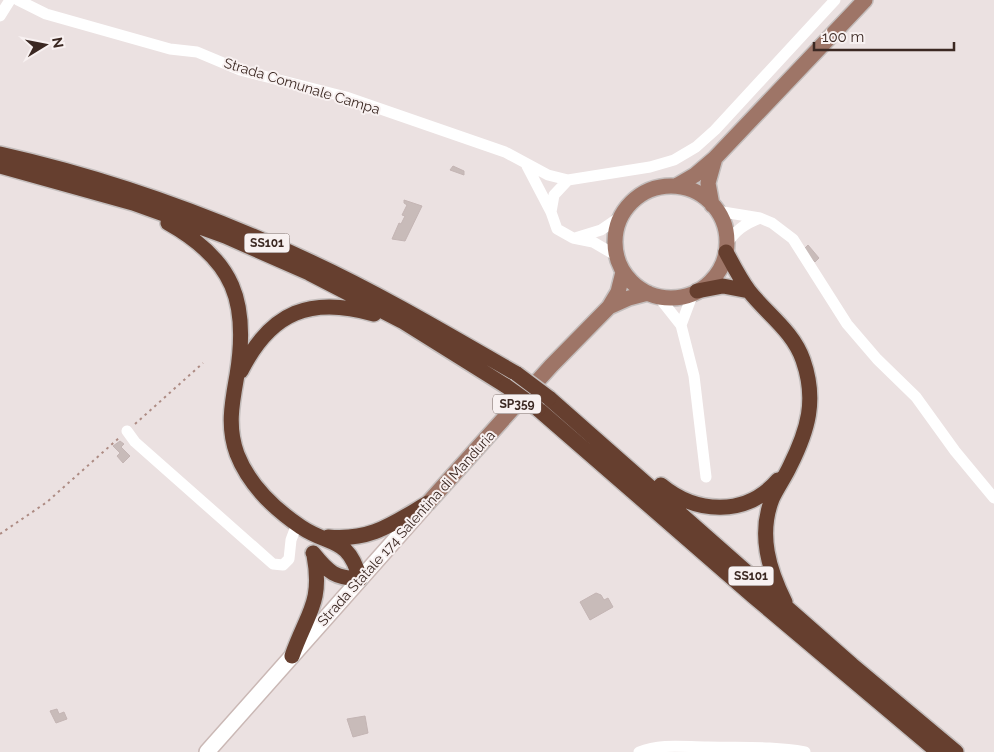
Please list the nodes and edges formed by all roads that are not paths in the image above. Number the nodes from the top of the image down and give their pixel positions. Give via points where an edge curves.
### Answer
1 (10, 0) edge
2 (18, 0) edge
3 (835, 0) edge
4 (865, 0) edge
5 (0, 16) edge
6 (0, 154) edge
7 (715, 158) junction
8 (0, 166) edge
9 (526, 166) junction
10 (568, 180) junction
11 (676, 186) junction
12 (715, 208) junction
13 (154, 210) junction
14 (551, 212) junction
15 (620, 217) junction
16 (760, 218) junction
17 (573, 238) junction
18 (726, 248) junction
19 (617, 256) junction
20 (623, 272) junction
21 (695, 292) junction
22 (750, 292) junction
23 (653, 295) junction
24 (609, 307) junction
25 (398, 320) junction
26 (681, 326) junction
27 (235, 384) junction
28 (126, 431) road end
29 (609, 452) junction
30 (790, 466) junction
31 (706, 477) dead end
32 (994, 498) edge
33 (428, 503) junction
34 (300, 526) junction
35 (324, 536) junction
36 (313, 553) junction
37 (360, 579) junction
38 (789, 610) junction
39 (292, 656) junction
40 (207, 752) edge
41 (639, 752) edge
42 (805, 752) edge
43 (938, 752) edge
44 (956, 752) edge

1 - 5 street
2 - 9 street, Strada Comunale Campa via 46,14 170,49 197,52 240,70 346,98 505,152
3 - 10 street via 696,147 674,160 650,167
4 - 7 main road
6 - 29 highway, SS101, bridge via 130,190 223,223 312,262 404,309 517,374
7 - 11 main road
7 - 12 main road via 708,183
8 - 13 highway, SS101
9 - 10 street, Strada Comunale Campa
9 - 14 street
10 - 14 street via 554,195
11 - 12 main road via 696,192
11 - 15 main road via 650,190 638,196
12 - 16 street
12 - 18 main road via 725,231
13 - 25 highway, SS101 via 225,236 309,273
13 - 27 highway via 166,222 202,245 219,262 232,284 242,328
14 - 17 street via 557,229
15 - 17 street via 601,230
15 - 19 main road via 615,243
16 - 18 street via 747,222 734,232
16 - 32 street via 793,239 847,324 916,397
17 - 19 street via 592,242
18 - 21 main road via 712,279
18 - 22 highway
19 - 20 main road
20 - 23 main road via 634,284
20 - 24 main road, Strada Statale 174 Salentina di Manduria / SP359 via 618,292
21 - 22 highway via 724,286
21 - 23 main road via 682,297
21 - 26 street
22 - 30 highway via 792,336 803,360 810,394 809,420
23 - 24 main road, Strada Statale 174 Salentina di Manduria / SP359 via 629,298
23 - 26 street
24 - 33 main road, Strada Statale 174 Salentina di Manduria / SP359 via 551,366
25 - 27 highway via 365,311 326,306 288,316 269,331 249,356
25 - 43 highway, SS101, bridge via 538,409
26 - 31 street via 694,376
27 - 34 highway via 230,432 245,473 258,490
28 - 34 street via 273,564 283,565 289,559 291,540
29 - 30 highway via 641,468 675,496 700,506 717,508 747,503 769,490
29 - 38 highway, SS101
30 - 38 highway via 772,500 765,542 770,567
33 - 35 highway via 381,531 348,539
33 - 37 main road, Strada Statale 174 Salentina di Manduria / SP359
34 - 35 highway
34 - 36 highway
35 - 37 highway via 352,557
36 - 37 highway via 332,574
36 - 39 highway via 318,591
37 - 39 main road, Strada Statale 174 Salentina di Manduria / SP359
38 - 44 highway, SS101
39 - 40 main road, Strada Statale 174 Salentina di Manduria / SP359
41 - 42 street via 675,745 776,747

